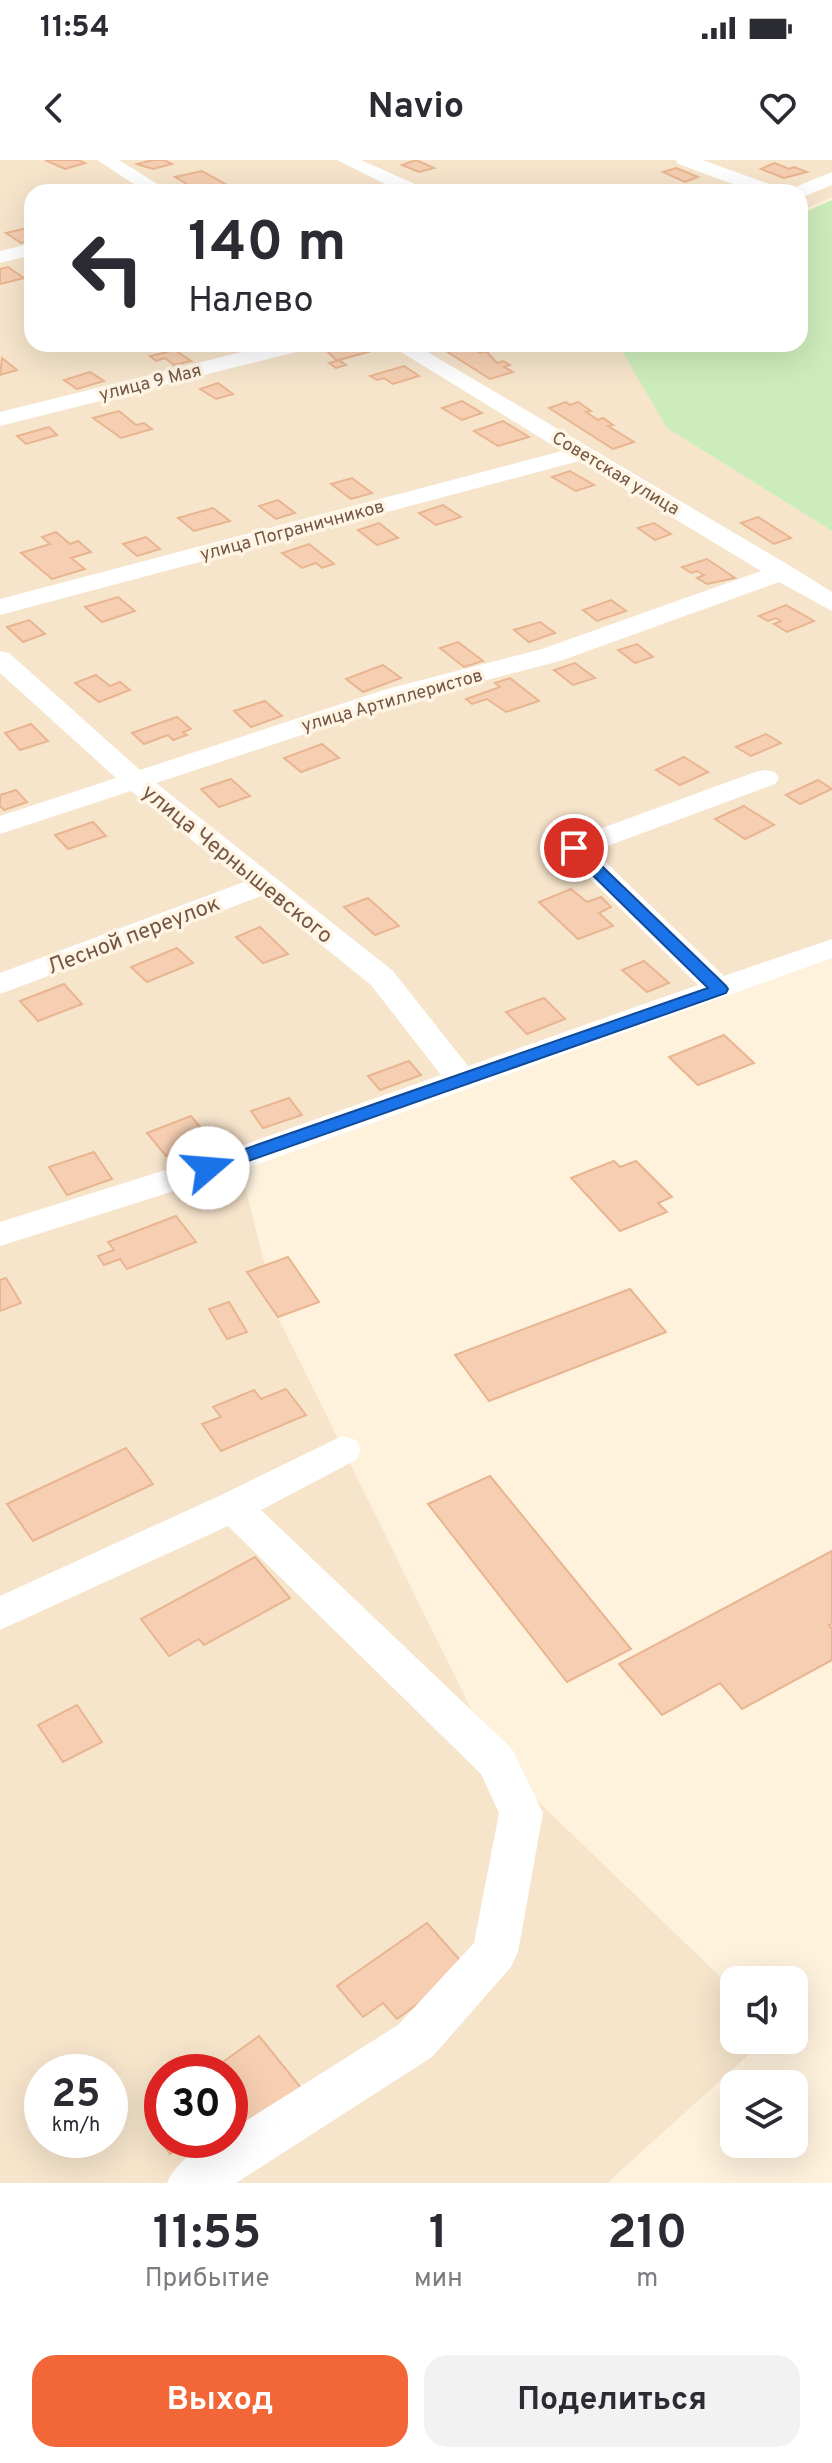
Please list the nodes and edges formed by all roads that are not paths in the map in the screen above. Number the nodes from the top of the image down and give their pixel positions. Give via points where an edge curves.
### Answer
1 (106, 160) edge
2 (346, 160) edge
3 (685, 160) edge
4 (832, 178) edge
5 (146, 184) edge
6 (399, 184) edge
7 (751, 184) edge
8 (808, 188) edge
9 (24, 251) edge
10 (0, 257) edge
11 (268, 352) edge
12 (413, 352) edge
13 (0, 419) edge
14 (583, 453) junction
15 (783, 572) junction
16 (832, 603) edge
17 (0, 607) edge
18 (0, 659) edge
19 (765, 778) dead end
20 (135, 780) junction
21 (0, 825) edge
22 (265, 884) junction
23 (832, 948) edge
24 (0, 984) edge
25 (720, 989) junction
26 (462, 1080) junction
27 (0, 1234) edge
28 (342, 1450) dead end
29 (233, 1507) junction
30 (0, 1614) edge
31 (192, 2183) edge

1 - 5 street
2 - 6 street
3 - 7 street
4 - 8 street
9 - 10 street
11 - 13 street, улица 9 Мая
12 - 14 street, Советская улица
14 - 15 street, Советская улица
14 - 17 street, улица Пограничников
15 - 16 street, Советская улица
15 - 20 street, улица Артиллеристов via 551,655 396,695
18 - 20 street, улица Чернышевского
19 - 25 street via 574,848
20 - 21 street, улица Артиллеристов
20 - 22 street, улица Чернышевского
22 - 24 street, Лесной переулок
22 - 26 street, улица Чернышевского via 382,978
23 - 25 street
25 - 26 street
26 - 27 street via 238,1159
28 - 29 street
29 - 30 street
29 - 31 street via 497,1762 521,1813 495,1952 415,2041

